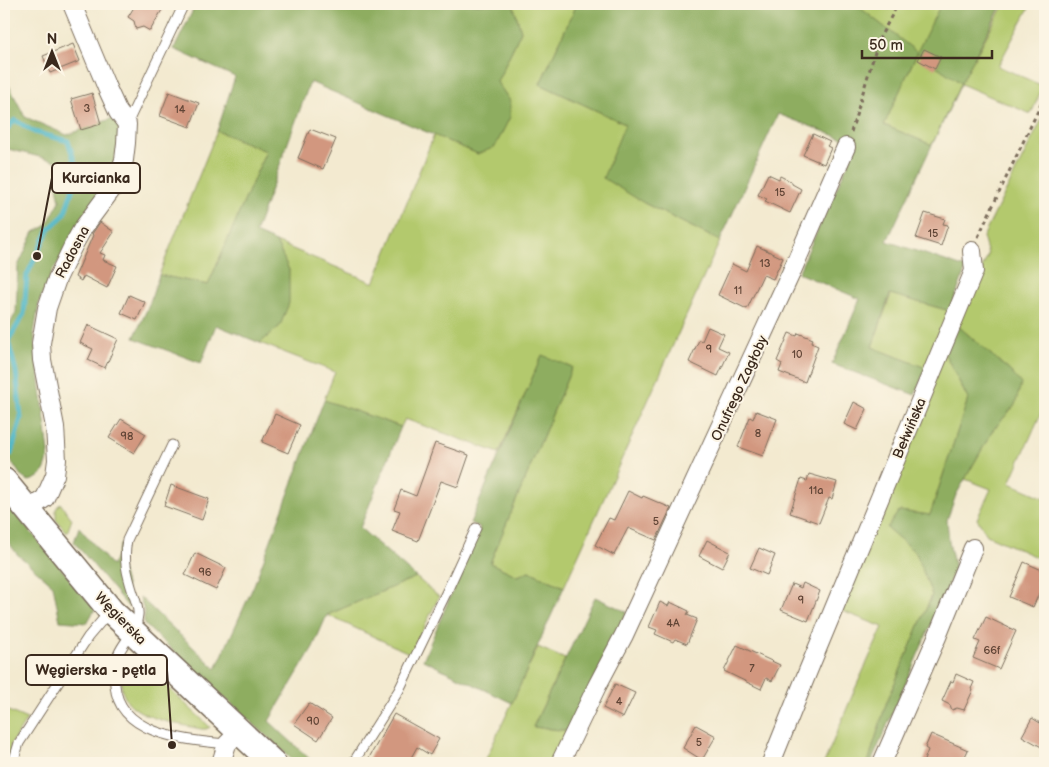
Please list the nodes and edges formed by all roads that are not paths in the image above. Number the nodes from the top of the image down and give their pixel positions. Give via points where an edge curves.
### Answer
1 (72, 4) edge
2 (184, 4) edge
3 (127, 124) junction
4 (846, 147) road end
5 (972, 251) road end
6 (172, 445) dead end
7 (4, 481) edge
8 (28, 510) junction
9 (476, 528) dead end
10 (973, 548) dead end
11 (110, 611) junction
12 (134, 633) junction
13 (233, 738) junction
14 (13, 763) edge
15 (222, 763) edge
16 (273, 763) edge
17 (353, 763) edge
18 (560, 763) edge
19 (772, 763) edge
20 (882, 763) edge

1 - 3 street via 118,112
2 - 3 lane
3 - 8 street, Radosna via 120,176 79,236 57,279 47,308 41,343 42,360 55,427 57,460 55,475 45,498
4 - 18 street, Onufrego Zagłoby via 640,600
5 - 19 street, Bełwińska via 974,271
6 - 12 lane via 126,547 126,567 139,612
7 - 8 main road, Węgierska
8 - 11 main road, Węgierska
9 - 17 lane via 399,690
10 - 20 street
11 - 12 main road, Węgierska
11 - 14 lane via 88,637 19,743
12 - 13 main road, Węgierska
12 - 13 lane via 118,654 114,674 116,695 128,716 153,731 187,740
13 - 15 street
13 - 16 main road, Węgierska

